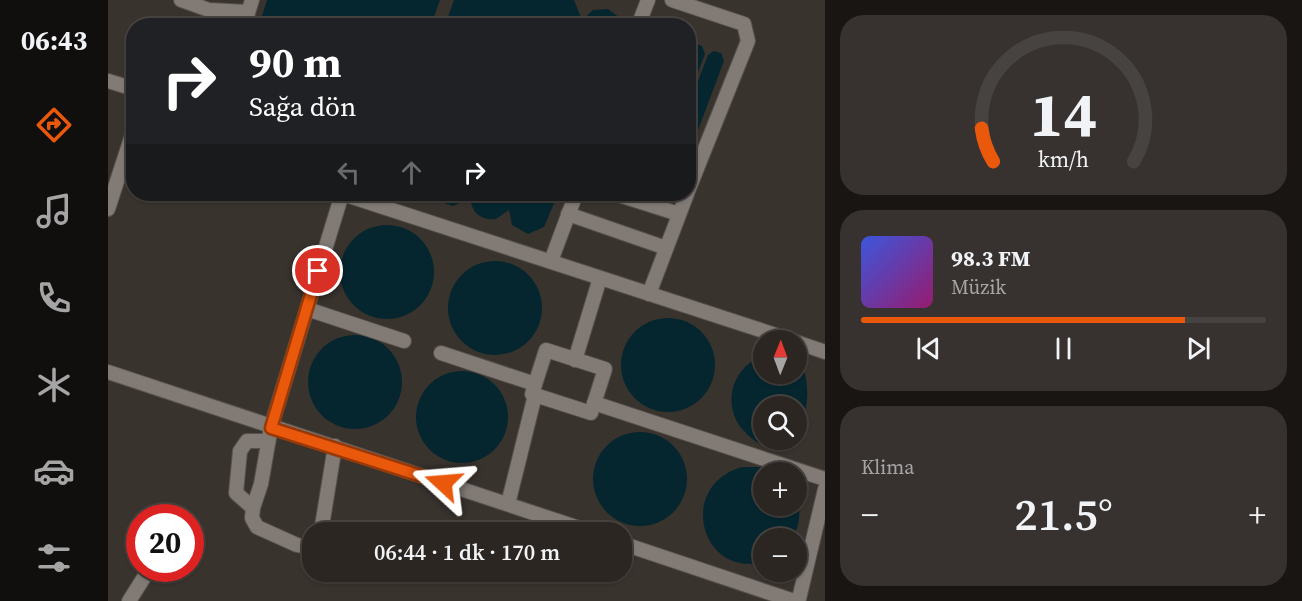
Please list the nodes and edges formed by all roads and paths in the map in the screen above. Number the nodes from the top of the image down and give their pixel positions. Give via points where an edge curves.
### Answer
1 (181, 0) edge
2 (648, 0) edge
3 (672, 0) edge
4 (248, 13) edge
5 (641, 18) edge
6 (108, 81) edge
7 (126, 87) edge
8 (126, 154) edge
9 (696, 171) edge
10 (341, 201) edge
11 (365, 201) edge
12 (573, 201) edge
13 (638, 201) edge
14 (684, 201) edge
15 (108, 209) edge
16 (568, 214) junction
17 (679, 214) junction
18 (666, 248) junction
19 (551, 261) junction
20 (600, 278) junction
21 (649, 294) junction
22 (307, 309) junction
23 (760, 330) edge
24 (404, 341) dead end
25 (807, 346) edge
26 (825, 352) edge
27 (441, 353) dead end
28 (575, 360) junction
29 (108, 372) edge
30 (535, 389) junction
31 (594, 403) junction
32 (270, 434) junction
33 (335, 446) junction
34 (825, 479) edge
35 (825, 489) edge
36 (508, 504) junction
37 (253, 508) junction
38 (323, 522) edge
39 (561, 522) edge
40 (302, 546) edge
41 (632, 547) edge
42 (141, 582) edge
43 (129, 601) edge

1 - 4 street via 209,10
2 - 5 street
3 - 9 street via 744,24 748,36
6 - 7 street
8 - 15 street
10 - 22 street
11 - 19 street
12 - 16 street
13 - 17 street
14 - 17 street
16 - 18 street
16 - 19 street
17 - 18 street
18 - 21 street
19 - 20 street
20 - 21 street
20 - 28 street
21 - 23 street
22 - 24 street
22 - 32 street
25 - 26 street
27 - 30 street
28 - 30 street via 546,350
28 - 31 street via 605,369
29 - 32 street
30 - 31 street via 591,413
30 - 36 street
31 - 34 street
32 - 33 street
32 - 37 street
32 - 37 street via 247,441 240,451 236,493
33 - 36 street
33 - 38 street
35 - 41 street via 802,596 794,601
36 - 39 street
37 - 40 street via 252,518 257,527
42 - 43 street

